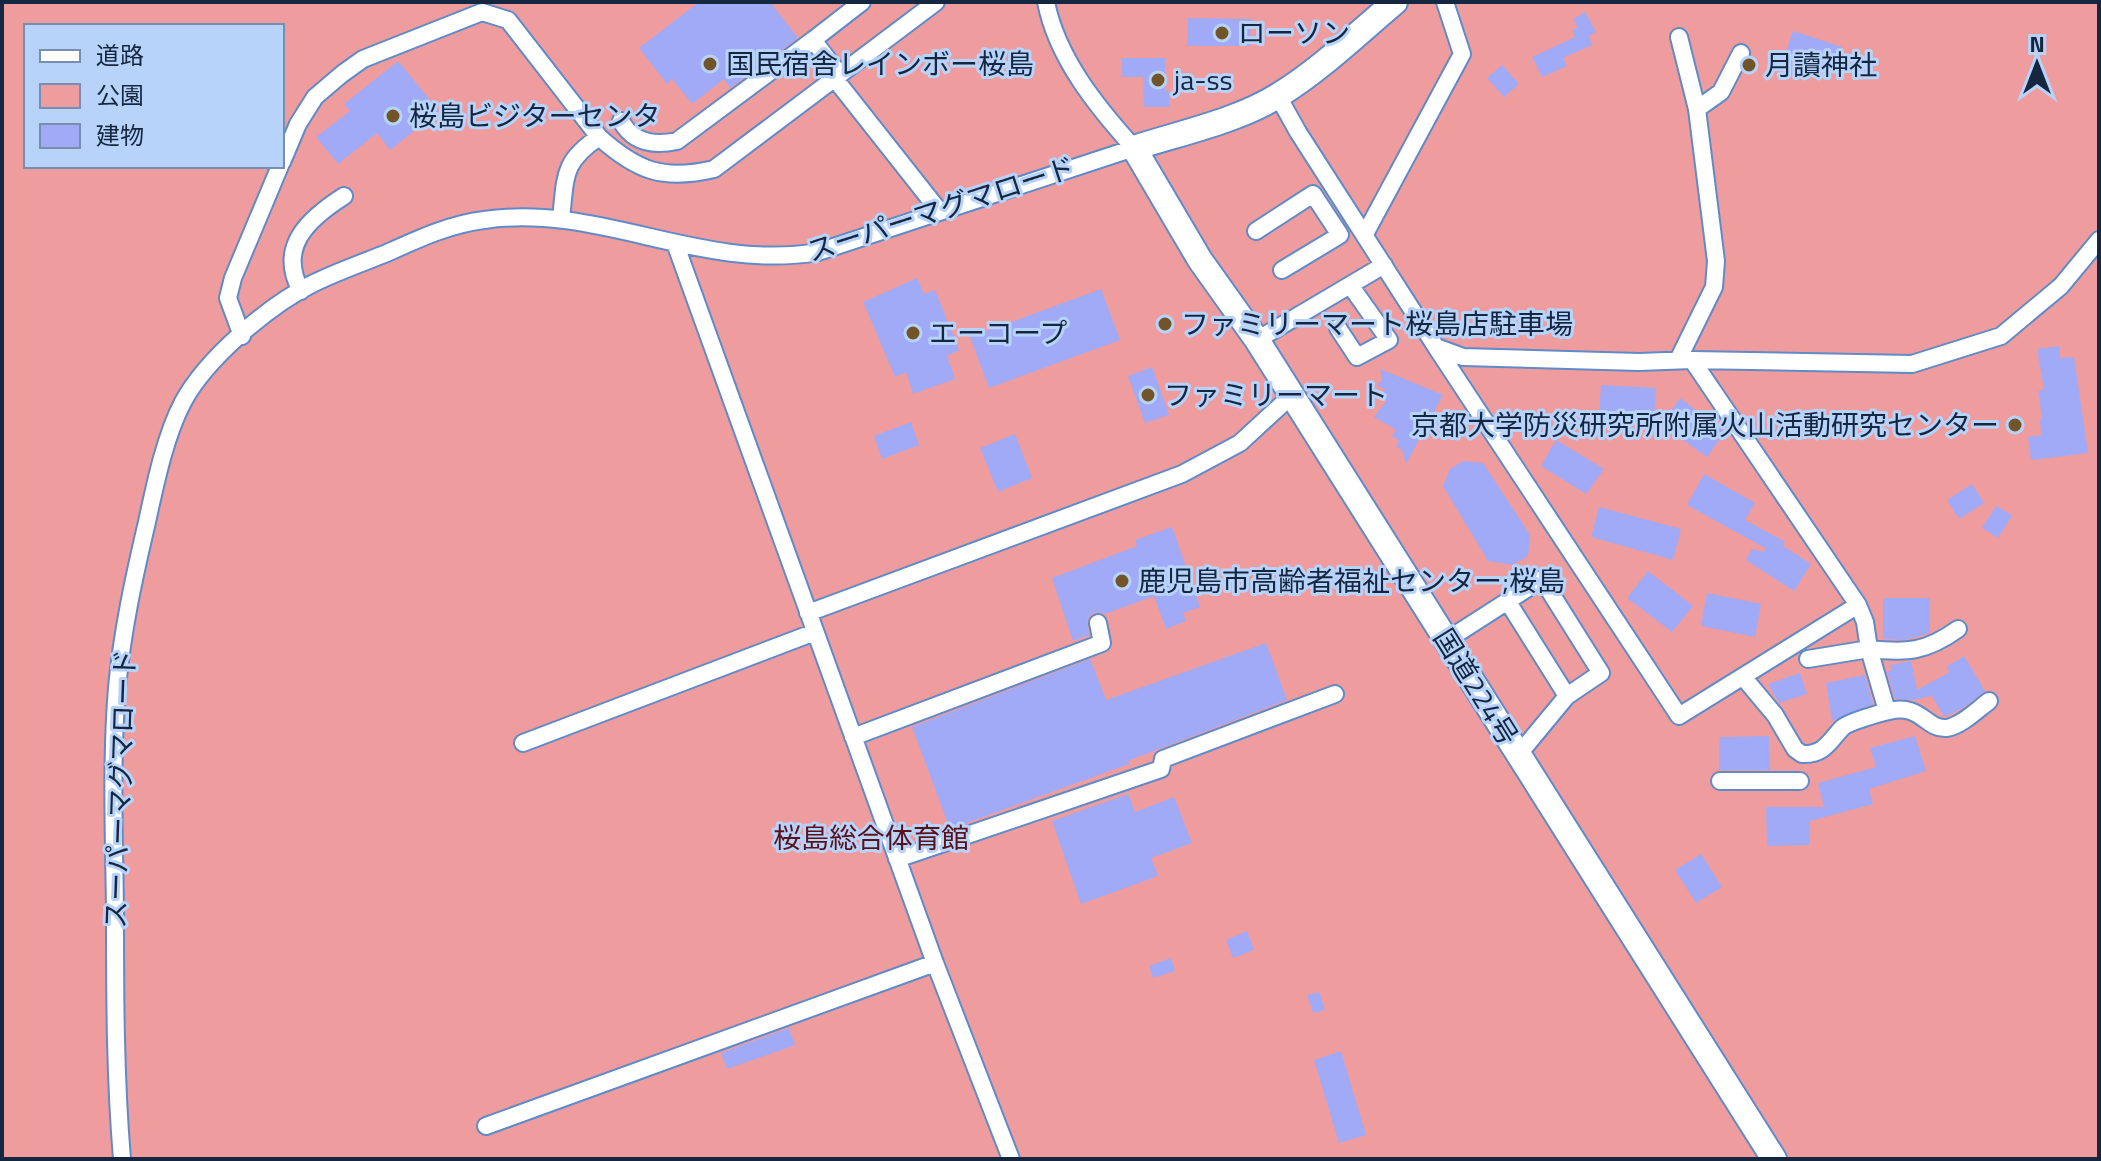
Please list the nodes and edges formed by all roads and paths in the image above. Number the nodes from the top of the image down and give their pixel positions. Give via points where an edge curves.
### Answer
1 (862, 2) edge
2 (936, 2) edge
3 (1046, 2) edge
4 (1395, 2) edge
5 (1445, 2) edge
6 (1679, 37) dead end
7 (813, 40) junction
8 (1741, 53) dead end
9 (837, 77) junction
10 (1278, 96) junction
11 (1697, 109) junction
12 (621, 121) dead end
13 (599, 137) junction
14 (1134, 148) junction
15 (284, 157) edge
16 (279, 168) edge
17 (344, 196) dead end
18 (940, 212) junction
19 (561, 218) junction
20 (1256, 231) dead end
21 (1365, 234) junction
22 (2099, 240) edge
23 (675, 243) junction
24 (1384, 265) junction
25 (1282, 270) dead end
26 (1350, 285) junction
27 (301, 291) junction
28 (1338, 328) dead end
29 (242, 336) junction
30 (1257, 340) junction
31 (1436, 347) junction
32 (1685, 360) junction
33 (1292, 395) junction
34 (1508, 602) junction
35 (1858, 605) junction
36 (808, 613) junction
37 (1098, 623) dead end
38 (1958, 629) dead end
39 (815, 632) junction
40 (1447, 640) junction
41 (1869, 649) junction
42 (1808, 659) dead end
43 (1744, 678) junction
44 (1335, 694) dead end
45 (1567, 696) junction
46 (1989, 701) dead end
47 (1887, 711) junction
48 (853, 737) junction
49 (523, 743) dead end
50 (1795, 749) junction
51 (1519, 754) junction
52 (1720, 781) dead end
53 (897, 859) junction
54 (935, 963) junction
55 (486, 1126) dead end
56 (122, 1159) edge
57 (1011, 1159) edge
58 (1774, 1159) edge

1 - 7 street
2 - 9 street
3 - 14 street via 1066,55 1104,114
4 - 10 highway
5 - 21 street via 1462,54
6 - 11 street
7 - 9 street
7 - 12 street via 677,141 652,144 637,139
8 - 11 street via 1721,92
9 - 13 street via 714,169 688,175 659,173 638,166
9 - 18 street
10 - 14 highway
10 - 21 street
11 - 32 street via 1716,261 1714,287
13 - 15 street via 508,20 482,12 363,59 342,74 315,97
13 - 19 street via 568,166
14 - 18 street, スーパーマグマロード
14 - 30 highway, 国道224号 via 1200,260
16 - 29 street via 230,288 228,298
17 - 27 street via 322,210 295,246 290,262
18 - 23 street, スーパーマグマロード via 789,257 713,252
19 - 23 street, スーパーマグマロード
19 - 27 street, スーパーマグマロード via 482,220 444,229
20 - 25 street via 1313,194 1340,235
21 - 24 street
22 - 32 street via 2061,286 2001,336 1912,364
23 - 36 street
24 - 26 street
24 - 31 street
26 - 28 street via 1389,340 1357,357
26 - 30 street
27 - 29 street, スーパーマグマロード
29 - 56 street, スーパーマグマロード via 211,363 183,402 159,466 129,598 117,689 114,779 116,1083
30 - 33 highway, 国道224号
31 - 32 street via 1463,357
31 - 43 street via 1679,716
32 - 35 street
33 - 36 street via 1240,443 1182,474
33 - 40 highway, 国道224号
34 - 40 street
34 - 45 street
34 - 45 street via 1542,579 1601,673
35 - 41 street
35 - 43 street
36 - 39 street
37 - 48 street via 1102,643
38 - 41 street via 1913,651
39 - 48 street
39 - 49 street
40 - 51 highway, 国道224号
41 - 42 street
41 - 47 street
43 - 50 street
44 - 53 street via 1163,759 1161,769
45 - 51 street
46 - 47 street via 1945,728 1918,712
47 - 50 street via 1842,728 1819,752 1802,754
48 - 53 street
50 - 52 street via 1797,781
51 - 58 highway, 国道224号
53 - 54 street
54 - 55 street
54 - 57 street

